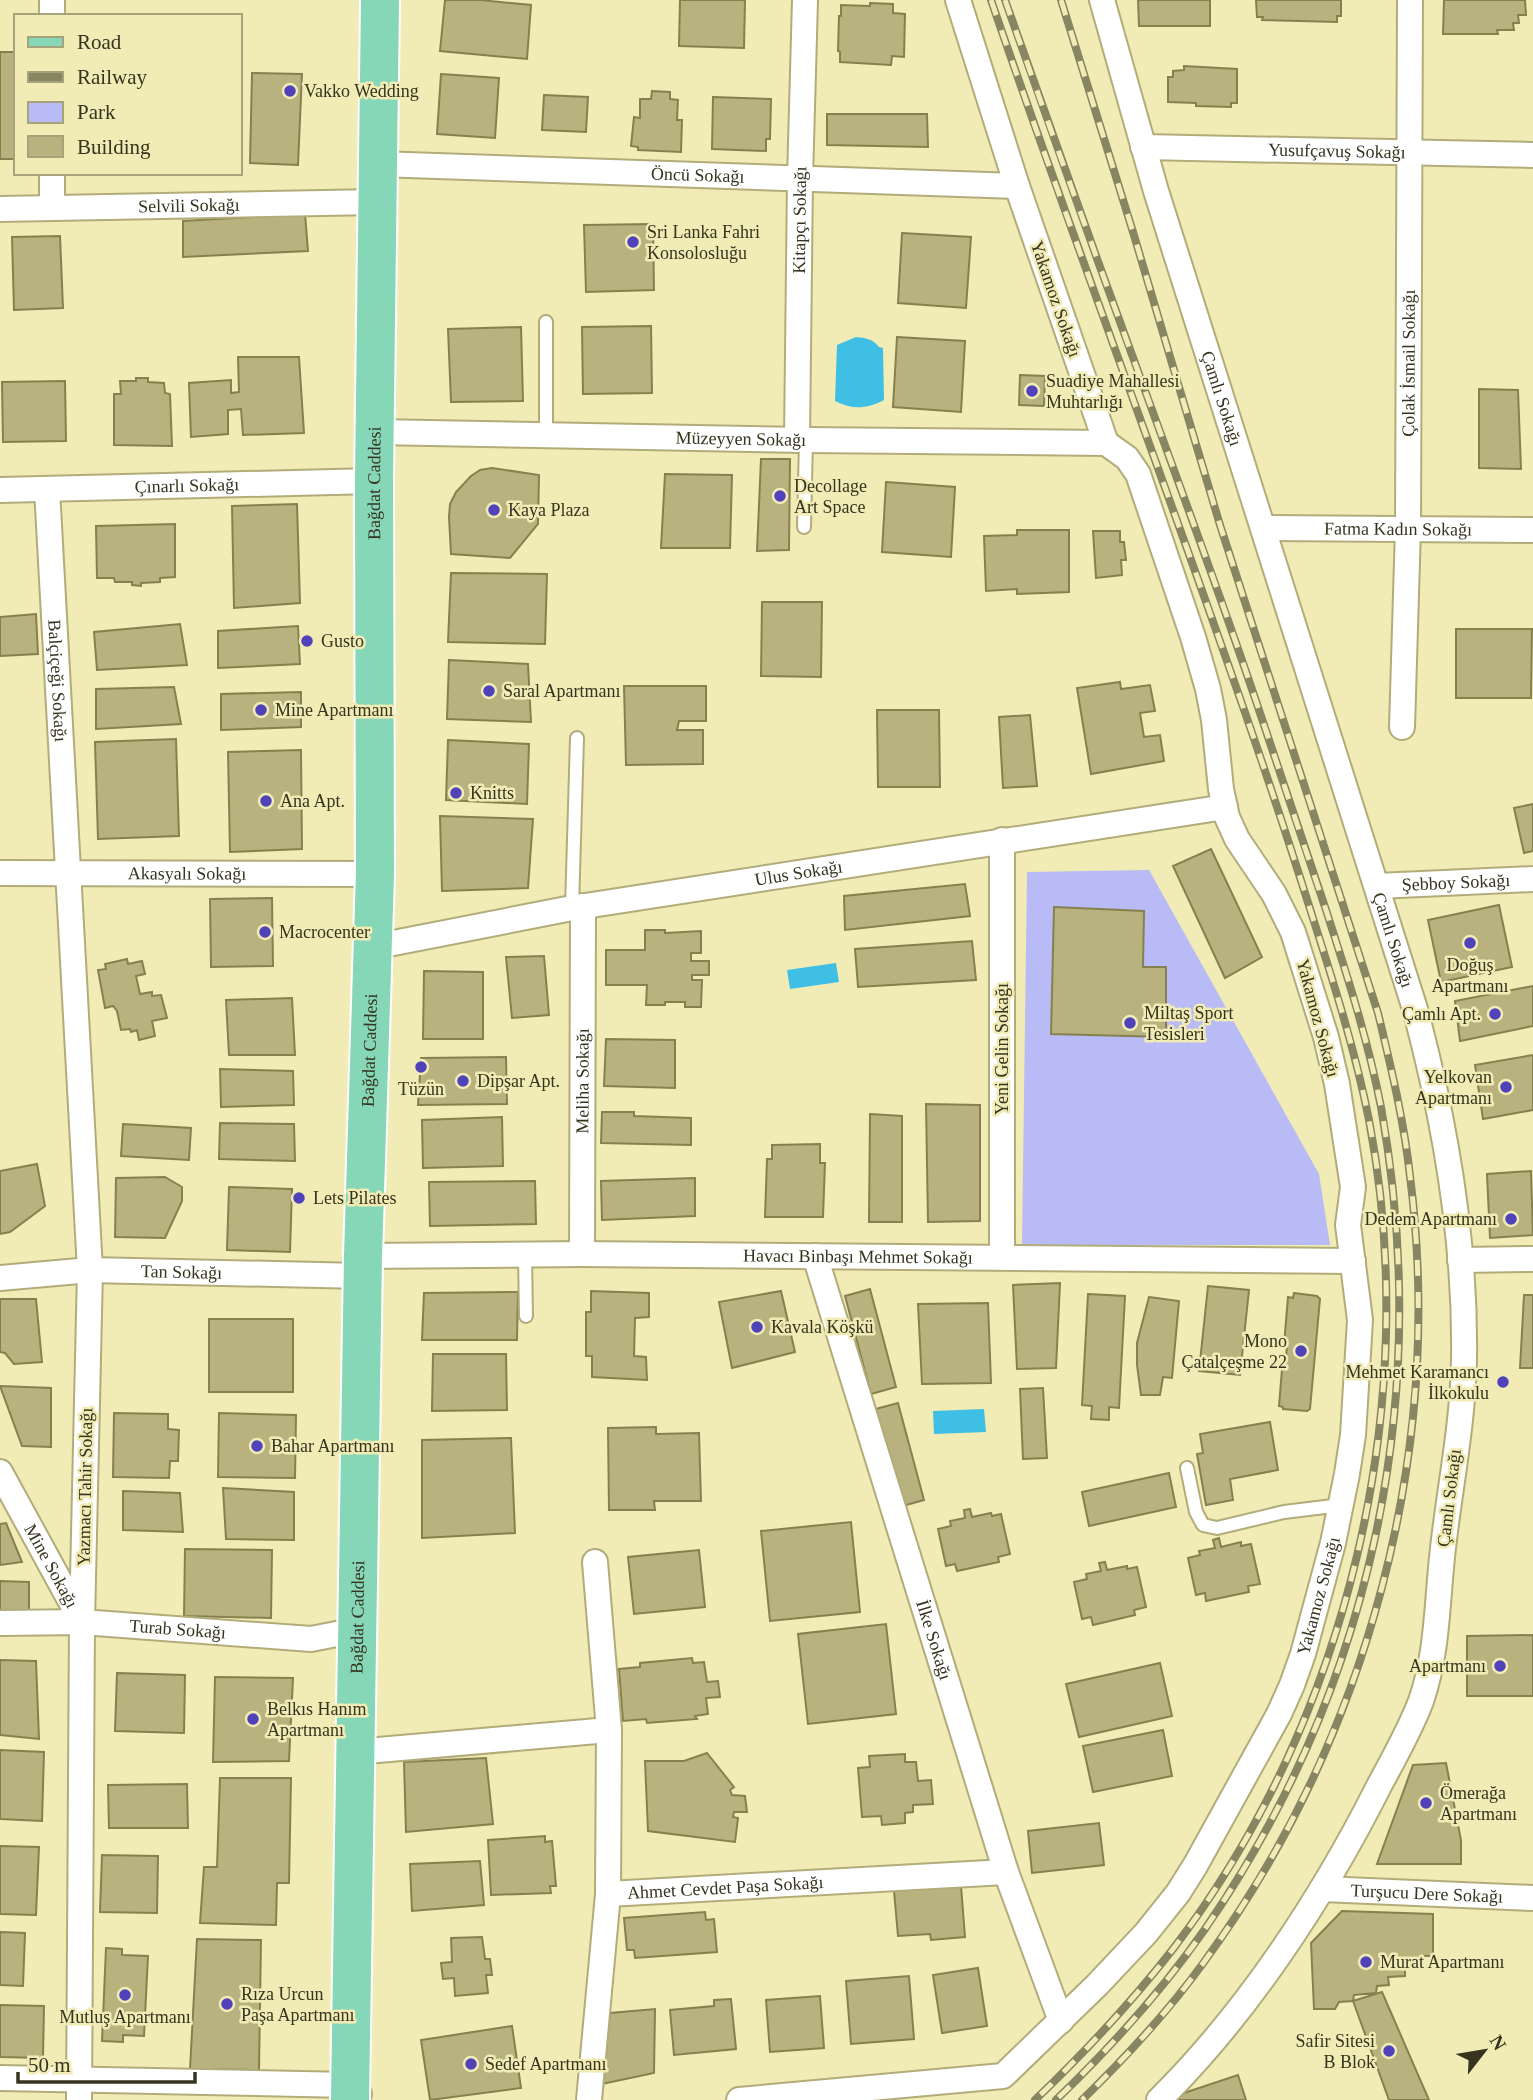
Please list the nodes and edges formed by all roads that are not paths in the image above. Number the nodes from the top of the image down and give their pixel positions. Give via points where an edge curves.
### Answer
1 (380, 0) edge
2 (805, 0) edge
3 (958, 0) edge
4 (1102, 0) edge
5 (1410, 0) edge
6 (1143, 147) junction
7 (1411, 153) junction
8 (1533, 155) edge
9 (378, 164) junction
10 (52, 175) edge
11 (800, 179) junction
12 (1017, 186) junction
13 (377, 202) junction
14 (52, 208) junction
15 (0, 209) edge
16 (546, 322) dead end
17 (375, 432) junction
18 (546, 434) junction
19 (802, 440) junction
20 (1106, 443) junction
21 (374, 481) junction
22 (47, 488) junction
23 (0, 489) edge
24 (804, 527) dead end
25 (1263, 528) junction
26 (1408, 528) junction
27 (1533, 530) edge
28 (1402, 727) dead end
29 (577, 738) dead end
30 (1225, 807) junction
31 (1002, 840) junction
32 (0, 873) edge
33 (375, 874) junction
34 (69, 875) junction
35 (1533, 879) edge
36 (1377, 886) junction
37 (578, 907) junction
38 (373, 947) junction
39 (525, 1254) junction
40 (582, 1254) junction
41 (815, 1256) junction
42 (1002, 1257) junction
43 (1533, 1259) edge
44 (1460, 1260) junction
45 (1353, 1261) junction
46 (363, 1266) junction
47 (90, 1270) junction
48 (0, 1278) edge
49 (526, 1316) dead end
50 (1187, 1468) dead end
51 (0, 1472) edge
52 (1341, 1505) junction
53 (595, 1562) dead end
54 (82, 1622) junction
55 (0, 1623) edge
56 (357, 1630) junction
57 (609, 1730) junction
58 (355, 1752) junction
59 (1006, 1872) junction
60 (1322, 1889) junction
61 (608, 1894) junction
62 (1533, 1898) edge
63 (1061, 2021) junction
64 (0, 2078) edge
65 (79, 2090) edge
66 (355, 2095) edge
67 (589, 2100) edge
68 (739, 2100) edge
69 (1159, 2100) edge

1 - 9 main road, Bağdat Caddesi
2 - 11 street, Kitapçı Sokağı
3 - 12 street, Yakamoz Sokağı
4 - 6 street, Çamlı Sokağı
5 - 7 street, Çolak İsmail Sokağı
6 - 7 street, Yusufçavuş Sokağı
6 - 25 street, Çamlı Sokağı
7 - 8 street, Yusufçavuş Sokağı
7 - 26 street, Çolak İsmail Sokağı
9 - 11 street, Öncü Sokağı
9 - 13 main road, Bağdat Caddesi
10 - 14 street
11 - 12 street, Öncü Sokağı
11 - 19 street, Kitapçı Sokağı
12 - 20 street, Yakamoz Sokağı
13 - 14 street, Selvili Sokağı
13 - 17 main road, Bağdat Caddesi
14 - 15 street, Selvili Sokağı
16 - 18 lane
17 - 18 street, Müzeyyen Sokağı
17 - 21 main road, Bağdat Caddesi
18 - 19 street, Müzeyyen Sokağı
19 - 20 street, Müzeyyen Sokağı
19 - 24 lane
20 - 30 street, Yakamoz Sokağı via 1128,458 1137,471 1193,637 1212,704
21 - 22 street, Çınarlı Sokağı
21 - 33 main road, Bağdat Caddesi
22 - 23 street, Çınarlı Sokağı
22 - 34 street, Balçiçeği Sokağı
25 - 26 street, Fatma Kadın Sokağı
25 - 36 street, Çamlı Sokağı
26 - 27 street, Fatma Kadın Sokağı
26 - 28 street, Çolak İsmail Sokağı
29 - 37 lane
30 - 31 street, Ulus Sokağı
30 - 45 street, Yakamoz Sokağı via 1237,839 1293,932 1326,1037 1353,1182 1348,1225
31 - 37 street, Ulus Sokağı
31 - 42 street, Yeni Gelin Sokağı
32 - 34 street, Akasyalı Sokağı
33 - 34 street, Akasyalı Sokağı
33 - 38 main road, Bağdat Caddesi
34 - 47 street, Yazmacı Tahir Sokağı
35 - 36 street, Şebboy Sokağı
36 - 44 street, Çamlı Sokağı via 1434,1088
37 - 38 street, Ulus Sokağı
37 - 40 street, Meliha Sokağı
38 - 46 main road, Bağdat Caddesi
39 - 40 street, Havacı Binbaşı Mehmet Sokağı
39 - 46 street, Havacı Binbaşı Mehmet Sokağı
39 - 49 lane
40 - 41 street, Havacı Binbaşı Mehmet Sokağı
41 - 42 street, Havacı Binbaşı Mehmet Sokağı
41 - 59 street, İlke Sokağı
42 - 45 street, Havacı Binbaşı Mehmet Sokağı
43 - 44 street
44 - 60 street, Çamlı Sokağı via 1463,1384 1429,1671 1405,1737
45 - 52 street, Yakamoz Sokağı via 1360,1327 1353,1435
46 - 47 street, Tan Sokağı
46 - 56 main road, Bağdat Caddesi
47 - 48 street, Tan Sokağı
47 - 54 street, Yazmacı Tahir Sokağı
50 - 52 lane via 1203,1525 1217,1528 1284,1512
51 - 54 street, Mine Sokağı
52 - 63 street, Yakamoz Sokağı via 1303,1654 1279,1714 1178,1893
53 - 57 street, Ahmet Cevdet Paşa Sokağı
54 - 55 street, Turab Sokağı
54 - 56 street, Turab Sokağı via 311,1639
54 - 65 street, Yazmacı Tahir Sokağı
56 - 58 main road, Bağdat Caddesi
57 - 58 street
57 - 61 street, Ahmet Cevdet Paşa Sokağı
58 - 66 main road, Bağdat Caddesi
59 - 61 street, Ahmet Cevdet Paşa Sokağı
59 - 63 street, İlke Sokağı
60 - 62 street, Turşucu Dere Sokağı
60 - 69 street, Çamlı Sokağı via 1240,2008
61 - 67 street
63 - 68 street, Yakamoz Sokağı via 1003,2076
64 - 65 street
65 - 66 street

